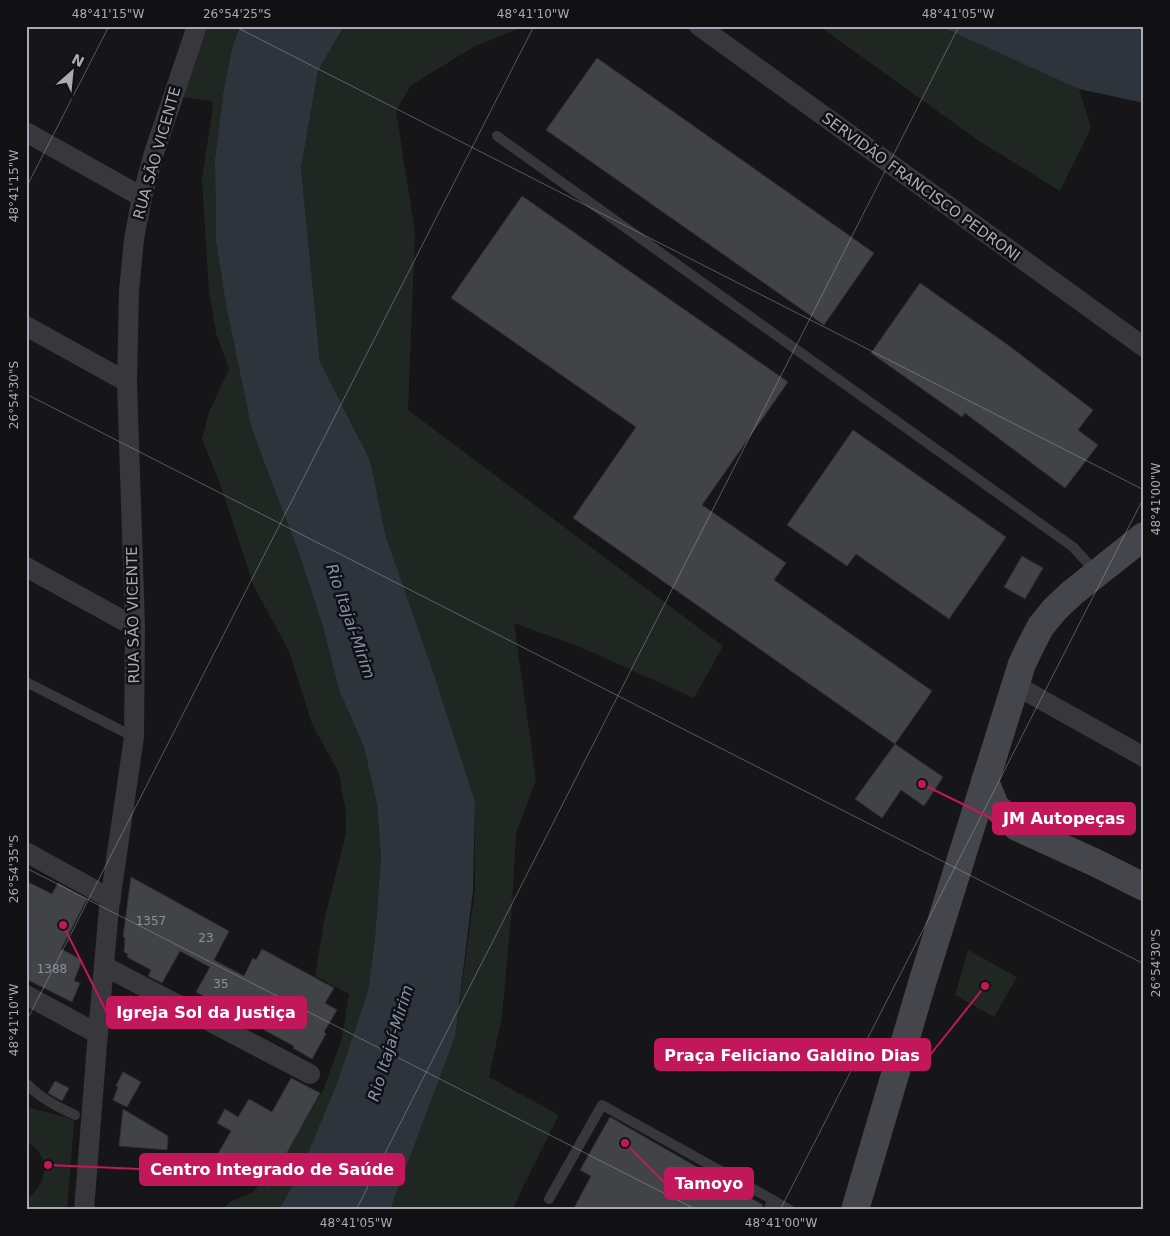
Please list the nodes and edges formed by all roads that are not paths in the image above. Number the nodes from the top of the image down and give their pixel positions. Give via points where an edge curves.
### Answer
1 (197, 26) edge
2 (699, 26) edge
3 (26, 132) edge
4 (497, 136) dead end
5 (142, 197) junction
6 (26, 326) edge
7 (1144, 347) edge
8 (127, 382) junction
9 (1143, 539) edge
10 (26, 567) edge
11 (1097, 573) junction
12 (134, 627) junction
13 (26, 682) edge
14 (1015, 685) junction
15 (134, 737) junction
16 (1144, 757) edge
17 (985, 781) junction
18 (1017, 828) junction
19 (967, 839) junction
20 (26, 852) edge
21 (1144, 887) edge
22 (110, 899) junction
23 (104, 966) junction
24 (26, 995) edge
25 (98, 1034) junction
26 (310, 1074) dead end
27 (26, 1082) edge
28 (75, 1115) dead end
29 (549, 1199) dead end
30 (770, 1205) edge
31 (84, 1210) edge
32 (790, 1210) edge
33 (856, 1210) edge

1 - 5 street, RUA SÃO VICENTE
2 - 7 street, SERVIDÃO FRANCISCO PEDRONI
3 - 5 street
4 - 11 lane via 1073,547
5 - 8 street, RUA SÃO VICENTE via 129,291
6 - 8 street
8 - 12 street, RUA SÃO VICENTE
9 - 11 main road
10 - 12 street
11 - 14 main road via 1072,593 1041,626
12 - 15 street, RUA SÃO VICENTE
13 - 15 lane
14 - 16 street
14 - 17 main road
15 - 22 street, RUA SÃO VICENTE
17 - 18 main road via 995,806
17 - 19 main road
18 - 19 main road via 985,827
18 - 21 main road
19 - 33 main road via 922,980
20 - 22 street
22 - 23 street, RUA SÃO VICENTE
23 - 25 street, RUA SÃO VICENTE
23 - 26 street
24 - 25 street
25 - 31 street, RUA SÃO VICENTE
27 - 28 lane via 48,1102
29 - 30 lane via 602,1105
30 - 32 lane

